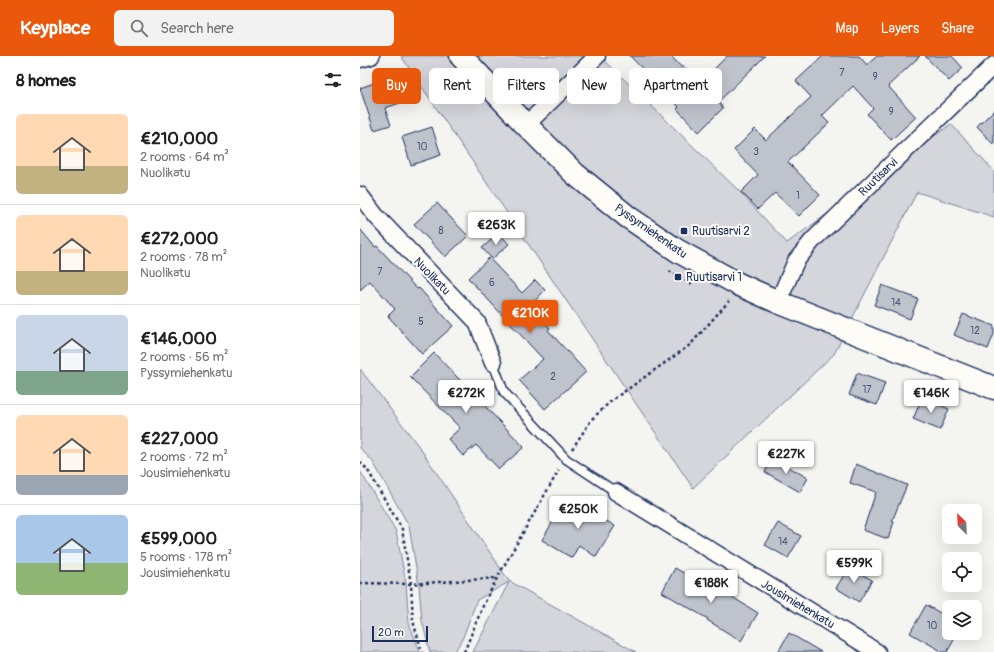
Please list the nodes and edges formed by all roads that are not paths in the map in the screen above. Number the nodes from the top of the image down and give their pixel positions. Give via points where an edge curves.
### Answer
1 (371, 56) edge
2 (461, 56) edge
3 (597, 56) edge
4 (360, 59) edge
5 (994, 65) edge
6 (526, 126) junction
7 (360, 195) edge
8 (778, 302) junction
9 (493, 363) joint
10 (994, 388) edge
11 (616, 492) joint
12 (878, 652) edge

1 - 4 street
2 - 6 street, Pyssymiehenkatu
3 - 6 street
5 - 8 street, Ruutisarvi via 813,240 796,261
6 - 8 street, Pyssymiehenkatu via 575,174 628,217 678,251 738,284
7 - 9 street, Nuolikatu via 376,216 477,322
8 - 10 street, Pyssymiehenkatu
9 - 11 lane via 504,392 566,458
11 - 12 street, Jousimiehenkatu

